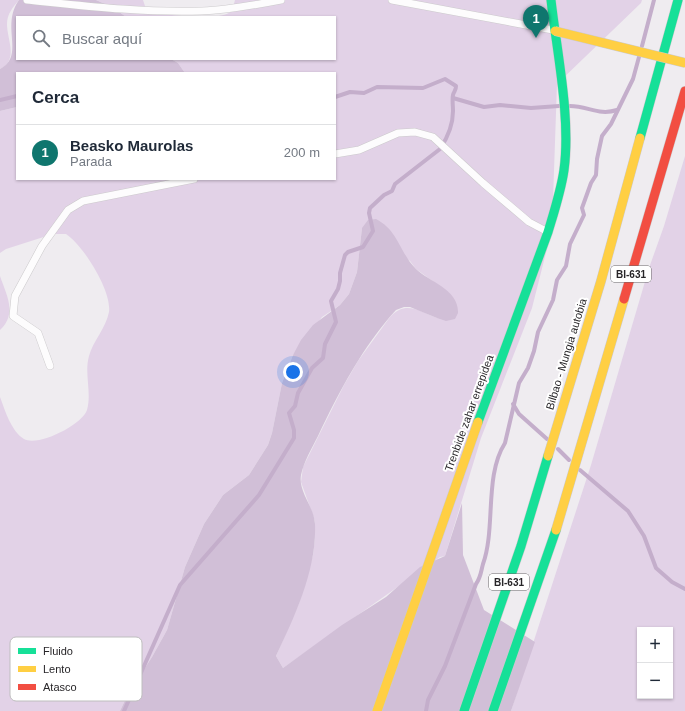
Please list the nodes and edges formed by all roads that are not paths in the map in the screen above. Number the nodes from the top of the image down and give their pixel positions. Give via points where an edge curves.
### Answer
1 (27, 0) edge
2 (281, 0) edge
3 (392, 0) edge
4 (551, 0) edge
5 (678, 0) edge
6 (555, 31) junction
7 (685, 63) edge
8 (685, 91) edge
9 (336, 154) edge
10 (189, 180) edge
11 (548, 232) junction
12 (50, 366) dead end
13 (377, 711) edge
14 (464, 711) edge
15 (493, 711) edge

1 - 2 lane via 124,9 202,11
3 - 6 lane
4 - 6 main road, Trenbide zahar errepidea
5 - 14 main road, Bilbao - Mungia autobia / BI-631 via 601,281 550,451 521,546
6 - 7 main road, bridge
6 - 11 main road, Trenbide zahar errepidea via 565,119 564,170
8 - 15 main road, BI-631 via 550,551
9 - 11 lane via 359,150 398,133 415,132 433,137 529,222
10 - 12 lane via 83,201 68,210 42,246 15,296 13,316 38,333
11 - 13 main road, Trenbide zahar errepidea via 489,390

